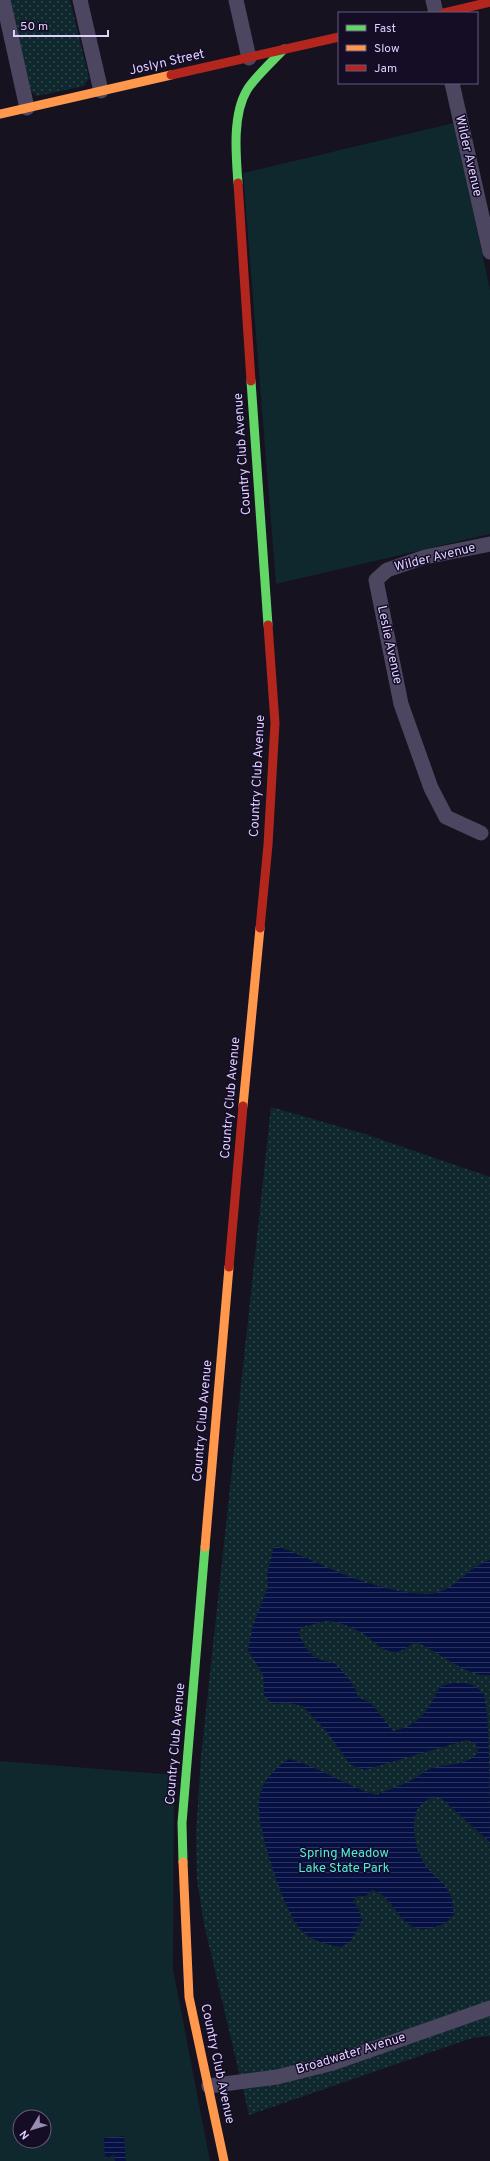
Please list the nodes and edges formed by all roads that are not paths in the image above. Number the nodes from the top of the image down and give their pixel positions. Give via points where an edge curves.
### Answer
1 (3, 0) edge
2 (80, 0) edge
3 (236, 0) edge
4 (433, 0) edge
5 (490, 2) edge
6 (436, 12) edge
7 (448, 12) edge
8 (338, 37) edge
9 (284, 50) junction
10 (249, 58) junction
11 (452, 84) edge
12 (100, 91) junction
13 (27, 108) junction
14 (0, 114) edge
15 (490, 252) edge
16 (490, 544) edge
17 (381, 575) joint
18 (480, 832) dead end
19 (490, 2008) edge
20 (209, 2086) junction
21 (224, 2161) edge

1 - 13 street
2 - 12 street
3 - 10 street
4 - 6 street
5 - 7 street
8 - 9 street, Joslyn Street
9 - 10 street, Joslyn Street
9 - 20 street, Country Club Avenue via 247,90 239,115 235,144 275,723 268,845 236,1174 182,1823 189,1997
10 - 12 street, Joslyn Street
11 - 15 street, Wilder Avenue
12 - 13 street, Joslyn Street
13 - 14 street, Joslyn Street
16 - 17 street, Wilder Avenue via 425,557 387,570
17 - 18 street, Leslie Avenue via 376,580 380,609 406,716 431,788 446,817
19 - 20 street, Broadwater Avenue via 333,2063 278,2077
20 - 21 street, Country Club Avenue

